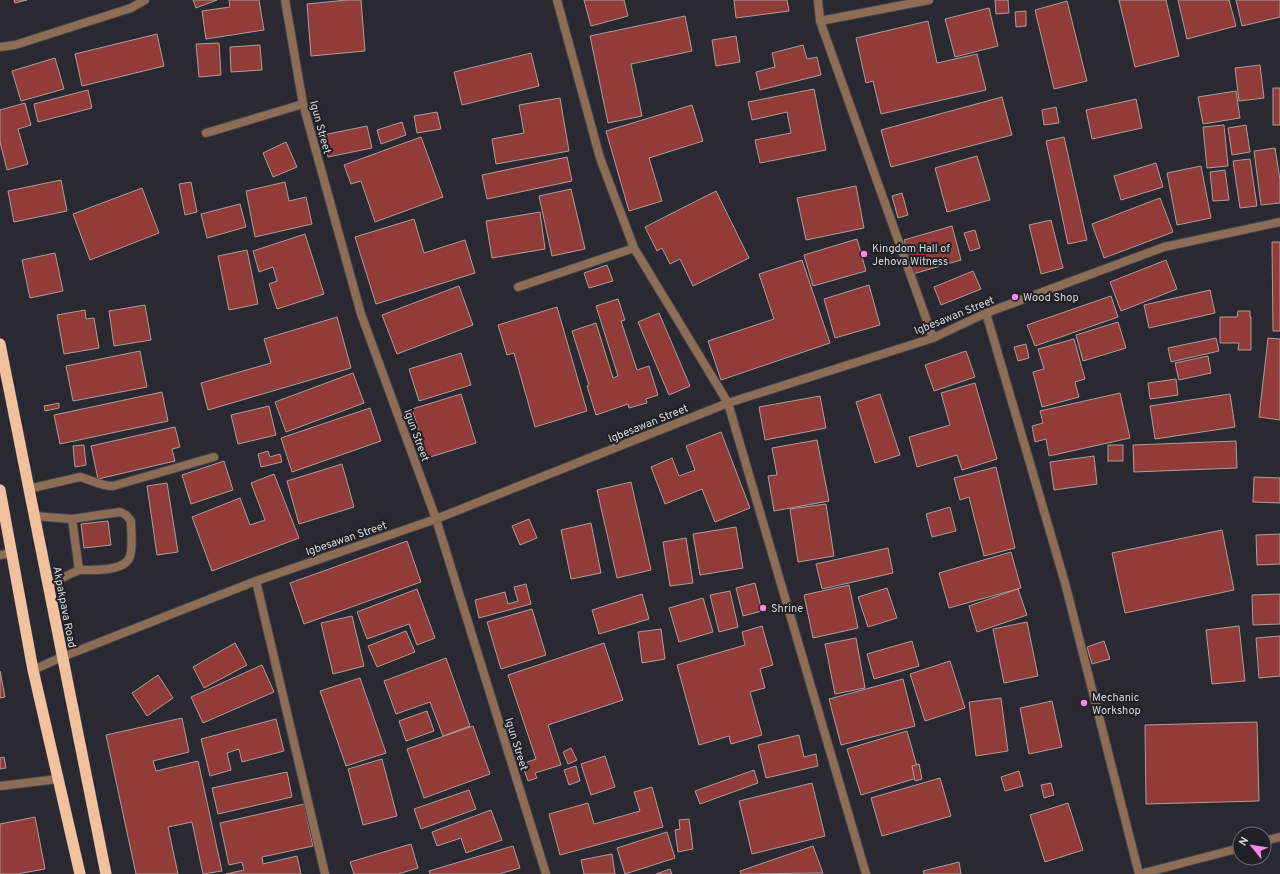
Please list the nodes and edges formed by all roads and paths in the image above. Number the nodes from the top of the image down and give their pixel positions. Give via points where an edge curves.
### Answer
1 (145, 0) edge
2 (285, 0) edge
3 (557, 0) edge
4 (818, 0) edge
5 (929, 0) edge
6 (820, 21) junction
7 (0, 48) edge
8 (303, 104) junction
9 (206, 133) dead end
10 (1280, 222) edge
11 (634, 248) junction
12 (518, 287) dead end
13 (986, 313) junction
14 (933, 338) junction
15 (0, 344) edge
16 (728, 403) junction
17 (214, 457) dead end
18 (28, 488) junction
19 (0, 490) edge
20 (34, 516) junction
21 (72, 519) junction
22 (436, 519) junction
23 (12, 553) junction
24 (0, 555) edge
25 (78, 570) junction
26 (256, 581) junction
27 (47, 585) junction
28 (62, 657) junction
29 (33, 670) junction
30 (58, 779) junction
31 (0, 786) edge
32 (1232, 850) edge
33 (80, 874) edge
34 (106, 874) edge
35 (325, 874) edge
36 (546, 874) edge
37 (866, 874) edge
38 (1140, 874) edge

1 - 7 street via 131,8
2 - 8 street, Igun Street
3 - 11 street via 600,158
4 - 6 street
5 - 6 street
6 - 14 street
8 - 9 street
8 - 22 street, Igun Street via 361,314
10 - 13 street, Igbesawan Street via 1164,247
11 - 12 street
11 - 16 street
13 - 14 street, Igbesawan Street
13 - 38 street via 1065,582
14 - 16 street, Igbesawan Street
15 - 18 highway, Akpakpava Road
16 - 22 street, Igbesawan Street
16 - 37 street
17 - 18 street via 113,486 80,477
18 - 20 highway, Akpakpava Road
19 - 23 highway
20 - 21 street
20 - 27 highway, Akpakpava Road
21 - 25 street
21 - 25 street via 120,512 131,521 130,557 125,564 116,568
22 - 26 street, Igbesawan Street
22 - 36 street, Igun Street
23 - 24 street
23 - 29 highway
25 - 27 street
26 - 28 street, Igbesawan Street
26 - 35 street
27 - 28 highway, Akpakpava Road
28 - 29 street, Igbesawan Street
28 - 34 highway, Akpakpava Road
29 - 30 highway
30 - 31 street
30 - 33 highway
32 - 38 street

